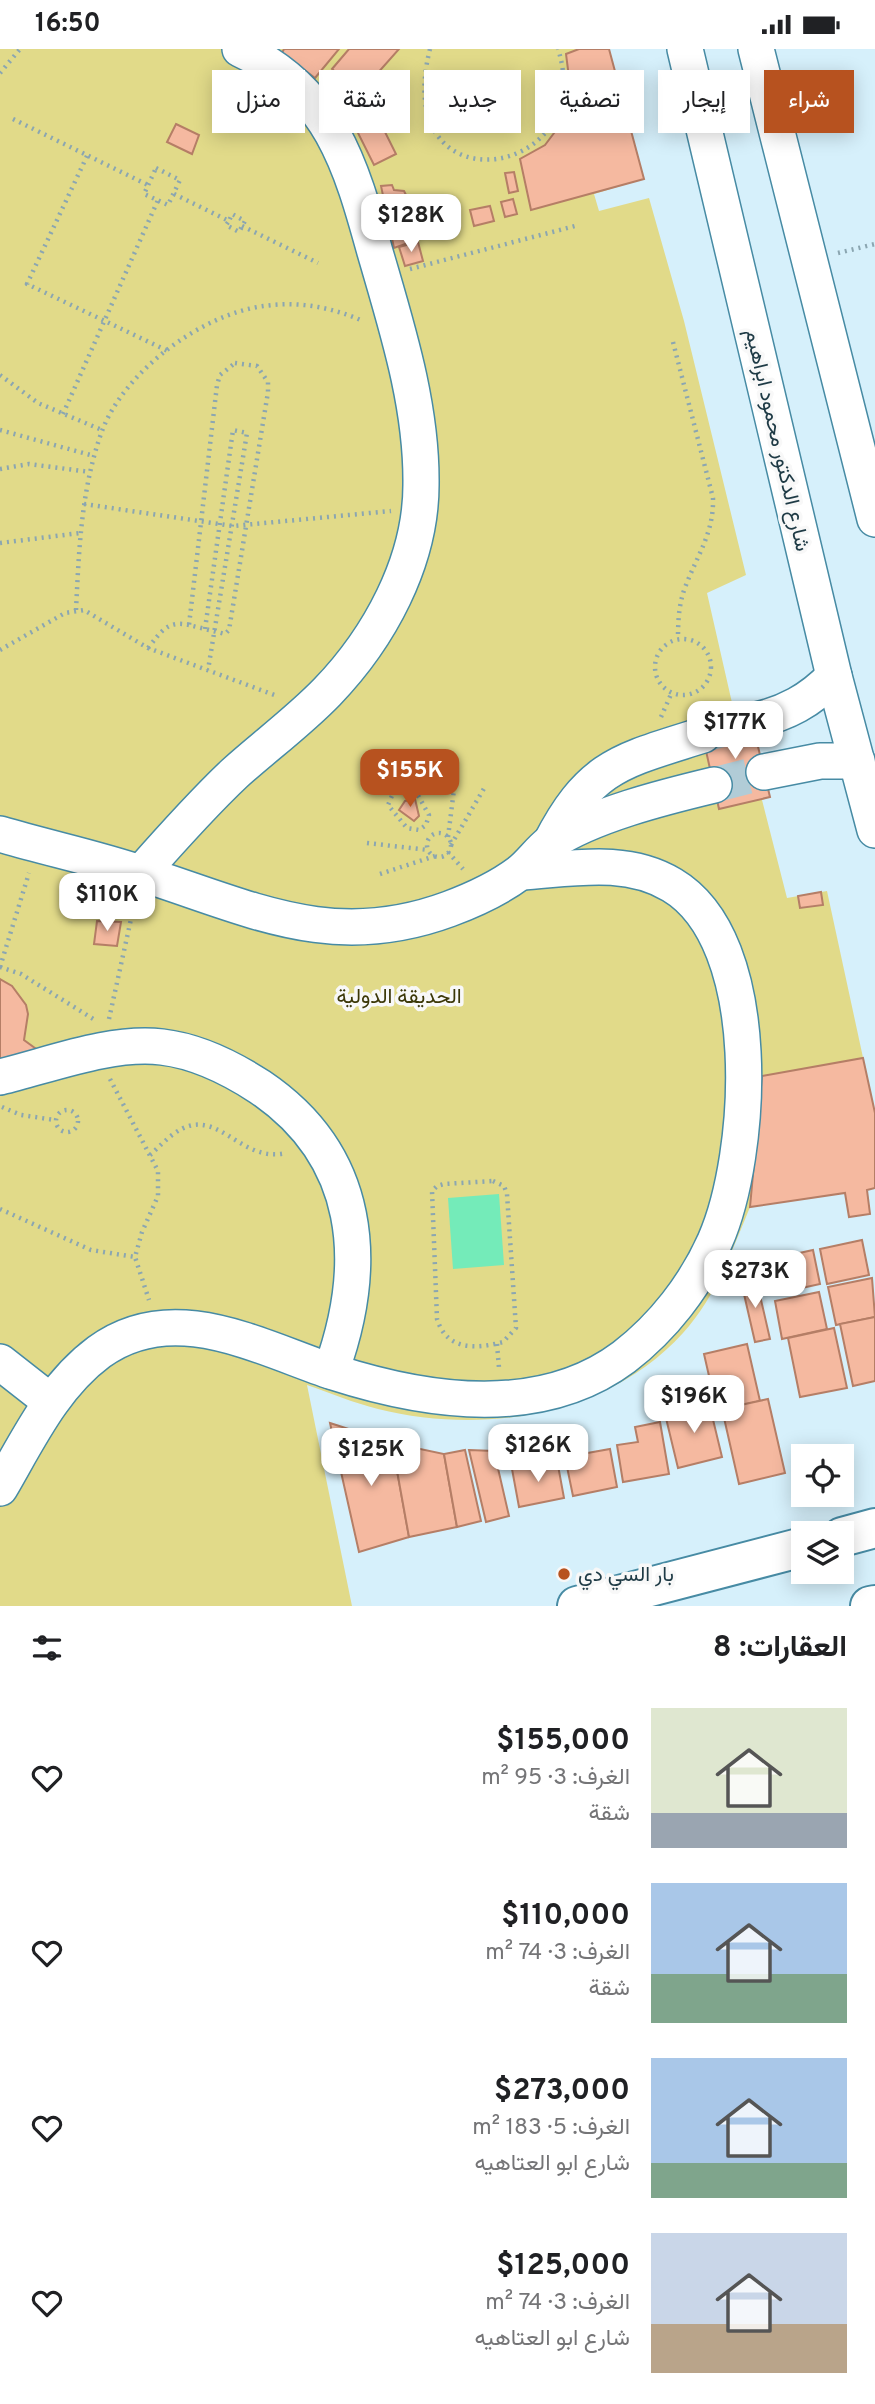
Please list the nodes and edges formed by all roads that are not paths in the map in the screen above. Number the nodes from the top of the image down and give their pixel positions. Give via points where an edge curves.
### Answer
1 (240, 49) edge
2 (685, 49) edge
3 (756, 49) edge
4 (875, 519) edge
5 (834, 676) junction
6 (703, 735) tunnel mouth
7 (663, 748) junction
8 (857, 761) junction
9 (714, 785) tunnel mouth
10 (674, 795) junction
11 (875, 830) edge
12 (0, 834) edge
13 (550, 844) junction
14 (521, 872) junction
15 (141, 873) junction
16 (0, 1077) edge
17 (0, 1362) edge
18 (331, 1371) junction
19 (51, 1402) junction
20 (0, 1488) edge
21 (875, 1528) edge
22 (854, 1534) edge
23 (791, 1550) edge
24 (875, 1605) edge
25 (577, 1606) edge
26 (870, 1606) edge

1 - 15 street via 289,79 307,97 335,135 354,177 399,337 415,418 419,508 410,551 385,614 347,670 205,803
2 - 5 street, شارع الدكتور محمود ابراهيم
3 - 4 street
5 - 8 street, شارع الدكتور محمود ابراهيم
5 - 8 street via 807,700 763,719 775,769
6 - 7 street
7 - 10 street
7 - 13 street via 601,773 572,803
8 - 11 street, شارع الدكتور محمود ابراهيم
9 - 10 street
10 - 13 street via 623,811
12 - 15 street
13 - 14 street
14 - 15 street via 450,909 403,923 363,928 284,920
14 - 18 street via 638,870 676,887 712,927 734,994 744,1074 740,1149 714,1242 688,1289 648,1336 599,1373 573,1385 502,1399 457,1399 417,1395
16 - 18 street via 106,1039 161,1047 218,1063 270,1094 314,1137 342,1189 351,1240 351,1302
17 - 19 street
18 - 19 street via 219,1333 159,1328 131,1334 100,1351
19 - 20 street
21 - 22 main road
23 - 25 main road
24 - 26 main road

